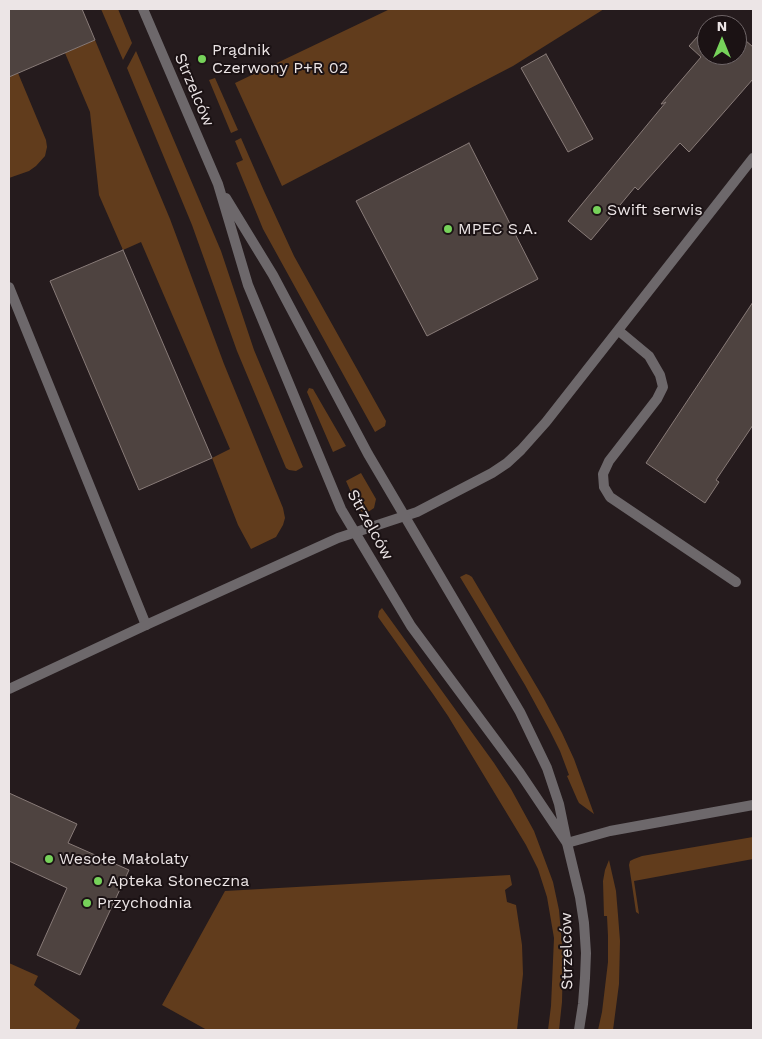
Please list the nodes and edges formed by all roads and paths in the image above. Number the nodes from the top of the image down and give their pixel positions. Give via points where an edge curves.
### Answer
1 (143, 9) edge
2 (753, 158) edge
3 (218, 184) junction
4 (9, 288) edge
5 (618, 330) junction
6 (405, 516) junction
7 (355, 532) junction
8 (736, 582) dead end
9 (146, 625) junction
10 (9, 689) edge
11 (753, 805) edge
12 (567, 843) junction
13 (579, 1030) edge

1 - 3 street, Strzelców
2 - 5 street
3 - 6 street, Strzelców via 273,275 368,454
3 - 7 street, Strzelców via 248,285 341,509
4 - 9 street
5 - 6 street via 546,422 508,463
5 - 8 street via 649,356 663,387 608,461 603,474 604,487 610,497
6 - 7 street
6 - 12 street, Strzelców via 520,712 547,768
7 - 9 street
7 - 12 street, Strzelców via 411,626 520,773
9 - 10 street
11 - 12 street via 610,831
12 - 13 street, Strzelców via 584,923 586,953

